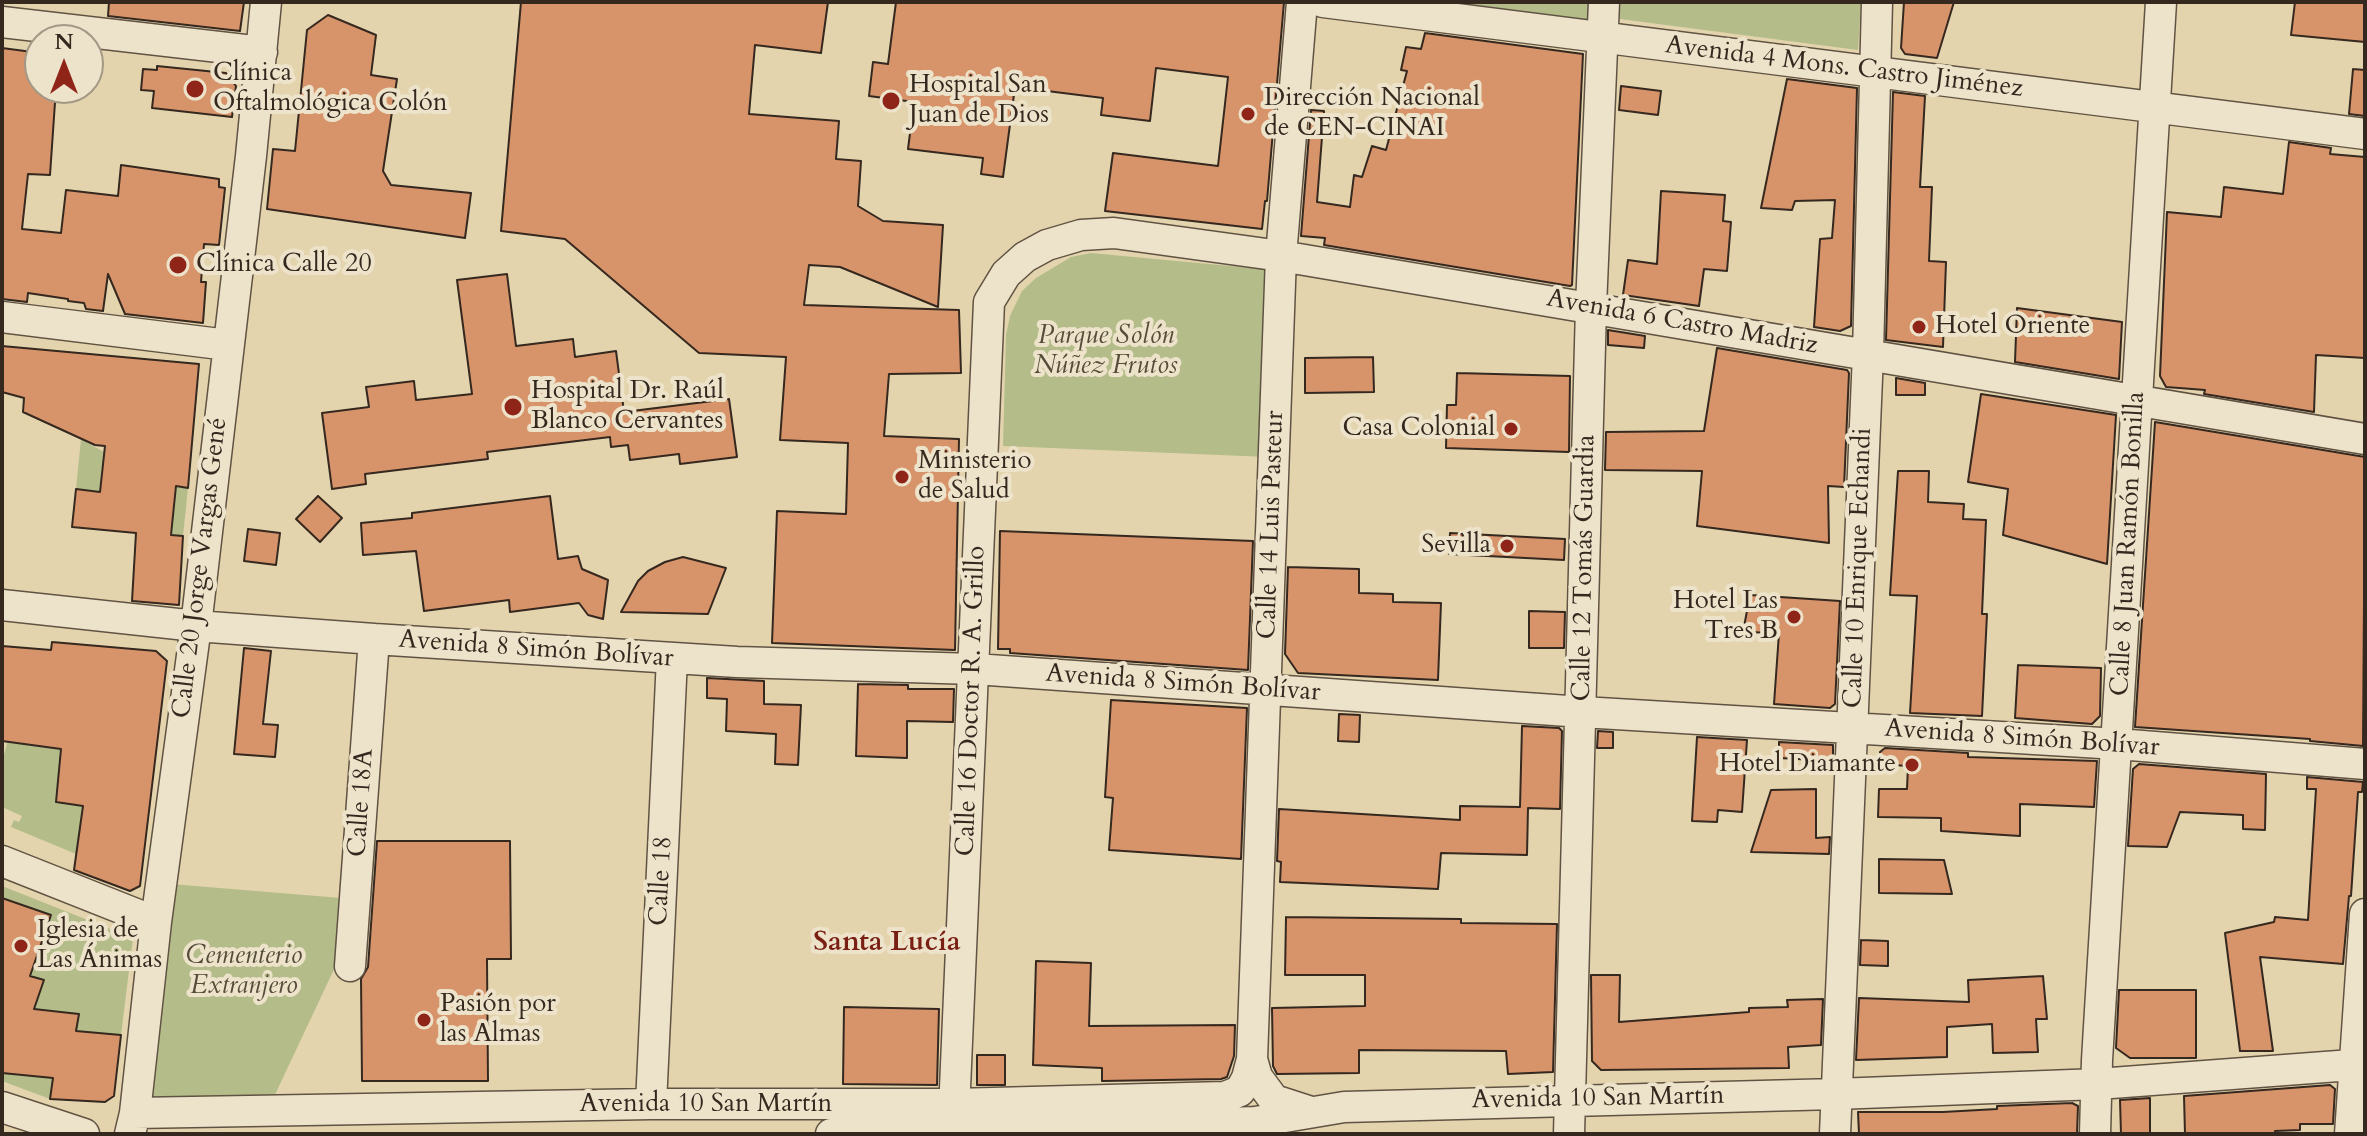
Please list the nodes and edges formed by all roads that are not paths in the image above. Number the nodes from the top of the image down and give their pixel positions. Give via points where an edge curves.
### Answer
1 (266, 2) edge
2 (1302, 2) edge
3 (1323, 2) edge
4 (1604, 2) edge
5 (1877, 2) edge
6 (2161, 2) edge
7 (2, 22) edge
8 (1602, 38) junction
9 (262, 52) junction
10 (1874, 73) junction
11 (2155, 106) junction
12 (2365, 134) edge
13 (1281, 256) junction
14 (1006, 274) joint
15 (1591, 307) junction
16 (2, 317) edge
17 (228, 345) junction
18 (1868, 354) junction
19 (2138, 400) junction
20 (2365, 439) edge
21 (2, 605) edge
22 (196, 626) junction
23 (374, 639) junction
24 (672, 658) junction
25 (975, 669) junction
26 (1267, 689) junction
27 (1582, 712) junction
28 (1852, 727) junction
29 (2118, 744) junction
30 (2365, 764) edge
31 (2, 861) edge
32 (2365, 914) edge
33 (156, 922) junction
34 (350, 966) dead end
35 (1252, 1059) junction
36 (2359, 1064) edge
37 (2098, 1084) junction
38 (1836, 1094) junction
39 (1570, 1099) junction
40 (651, 1104) junction
41 (2, 1107) edge
42 (1310, 1112) junction
43 (953, 1123) edge
44 (132, 1124) edge
45 (84, 1134) edge
46 (831, 1134) edge
47 (1569, 1134) edge
48 (1835, 1134) edge
49 (2095, 1134) edge
50 (2350, 1134) edge

1 - 9 street, Calle 20 Jorge Vargas Gené
2 - 13 street, Calle 14 Luis Pasteur
3 - 8 street, Avenida 4 Mons. Castro Jiménez
4 - 8 street, Calle 12 Tomás Guardia
5 - 10 street, Calle 10 Enrique Echandi
6 - 11 street, Calle 8 Juan Ramón Bonilla
7 - 9 street
8 - 10 street, Avenida 4 Mons. Castro Jiménez
8 - 15 street, Calle 12 Tomás Guardia
9 - 17 street, Calle 20 Jorge Vargas Gené
10 - 11 street, Avenida 4 Mons. Castro Jiménez
10 - 18 street, Calle 10 Enrique Echandi
11 - 12 street, Avenida 4 Mons. Castro Jiménez
11 - 19 street, Calle 8 Juan Ramón Bonilla
13 - 14 street, Avenida 6 Castro Madriz via 1114,233 1081,235 1047,245
13 - 15 street, Avenida 6 Castro Madriz
13 - 26 street, Calle 14 Luis Pasteur
14 - 25 street, Calle 16 Doctor R. A. Grillo via 989,302 987,327
15 - 18 street, Avenida 6 Castro Madriz
15 - 27 street, Calle 12 Tomás Guardia
16 - 17 street
17 - 22 street, Calle 20 Jorge Vargas Gené
18 - 19 street, Avenida 6 Castro Madriz
18 - 28 street, Calle 10 Enrique Echandi
19 - 20 street, Avenida 6 Castro Madriz
19 - 29 street, Calle 8 Juan Ramón Bonilla
21 - 22 street, Avenida 8 Simón Bolívar
22 - 23 street, Avenida 8 Simón Bolívar
22 - 33 street, Calle 20 Jorge Vargas Gené
23 - 24 street, Avenida 8 Simón Bolívar
23 - 34 street, Calle 18A
24 - 25 street, Avenida 8 Simón Bolívar
24 - 40 street, Calle 18
25 - 26 street, Avenida 8 Simón Bolívar
25 - 43 street, Calle 16 Doctor R. A. Grillo
26 - 27 street, Avenida 8 Simón Bolívar
26 - 35 street, Calle 14 Luis Pasteur
27 - 28 street, Avenida 8 Simón Bolívar
27 - 39 street, Calle 12 Tomás Guardia
28 - 29 street, Avenida 8 Simón Bolívar
28 - 38 street, Calle 10 Enrique Echandi
29 - 30 street, Avenida 8 Simón Bolívar
29 - 37 street, Calle 8 Juan Ramón Bonilla
31 - 33 street
32 - 36 street
33 - 44 street, Calle 20 Jorge Vargas Gené
35 - 42 street, Calle 14 Luis Pasteur via 1257,1077 1274,1100
35 - 43 street, Avenida 10 San Martín via 1240,1091 1225,1097
36 - 37 street, Avenida 10 San Martín
36 - 50 street
37 - 38 street, Avenida 10 San Martín
37 - 49 street, Calle 8 Juan Ramón Bonilla
38 - 39 street, Avenida 10 San Martín
38 - 48 street, Calle 10 Enrique Echandi
39 - 42 street, Avenida 10 San Martín
39 - 47 street, Calle 12 Tomás Guardia
40 - 43 street, Avenida 10 San Martín
40 - 44 street, Avenida 10 San Martín
41 - 45 street
42 - 43 street, Avenida 10 San Martín via 1255,1122
43 - 46 street, Avenida 10 San Martín

